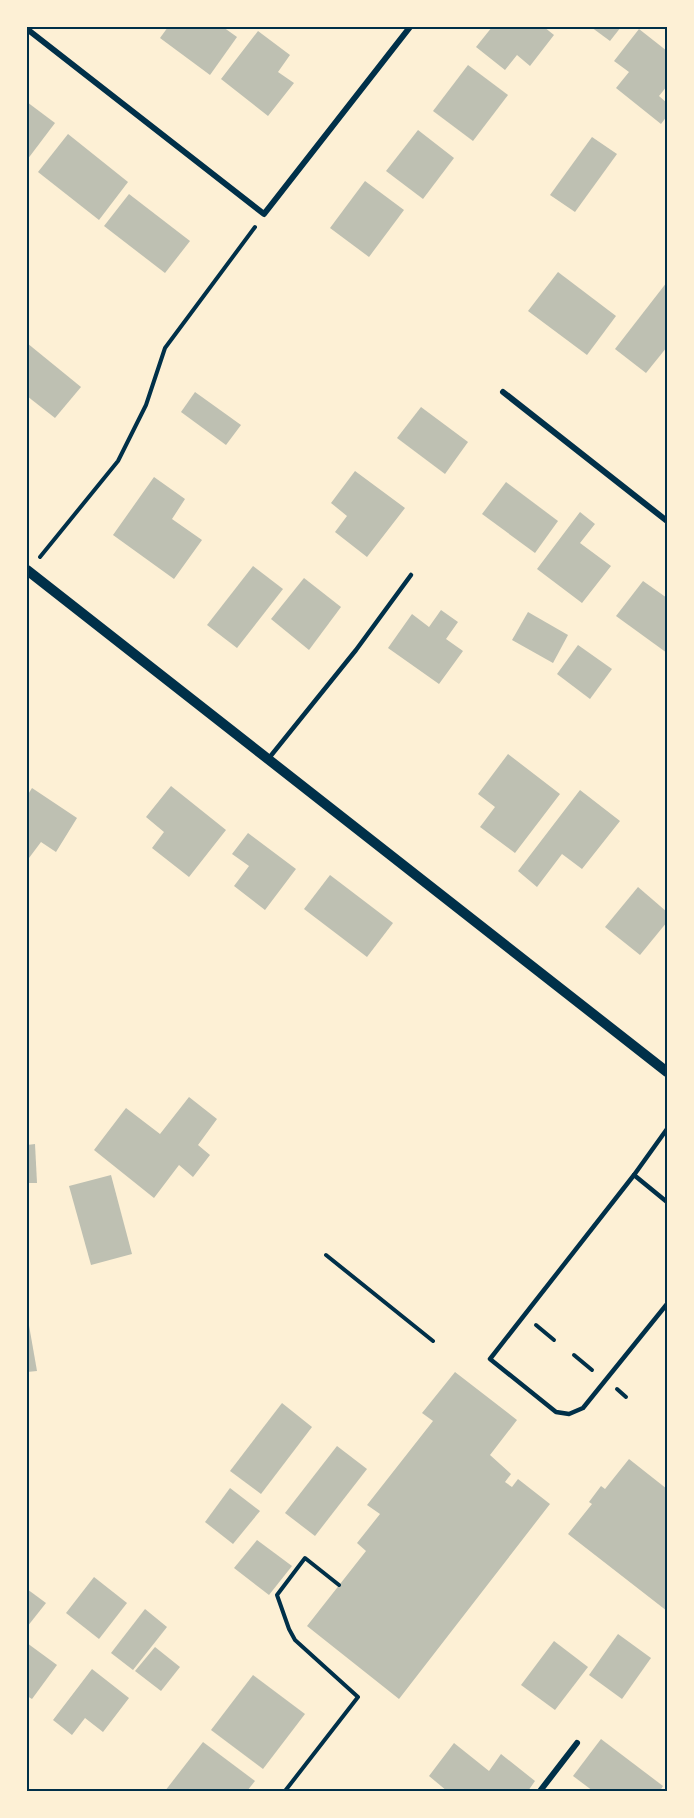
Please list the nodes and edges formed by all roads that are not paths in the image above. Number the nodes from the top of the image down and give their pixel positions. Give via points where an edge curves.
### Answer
1 (410, 27) edge
2 (27, 29) edge
3 (503, 392) dead end
4 (667, 521) edge
5 (28, 571) edge
6 (411, 575) dead end
7 (268, 760) junction
8 (667, 1072) edge
9 (667, 1130) edge
10 (634, 1175) junction
11 (667, 1202) edge
12 (667, 1304) edge
13 (577, 1743) dead end
14 (540, 1791) edge

1 - 2 street via 264,214
3 - 4 street
5 - 7 street
6 - 7 lane
7 - 8 street
9 - 10 lane
10 - 11 lane
10 - 12 lane via 490,1359 556,1412 568,1414 584,1408
13 - 14 street

